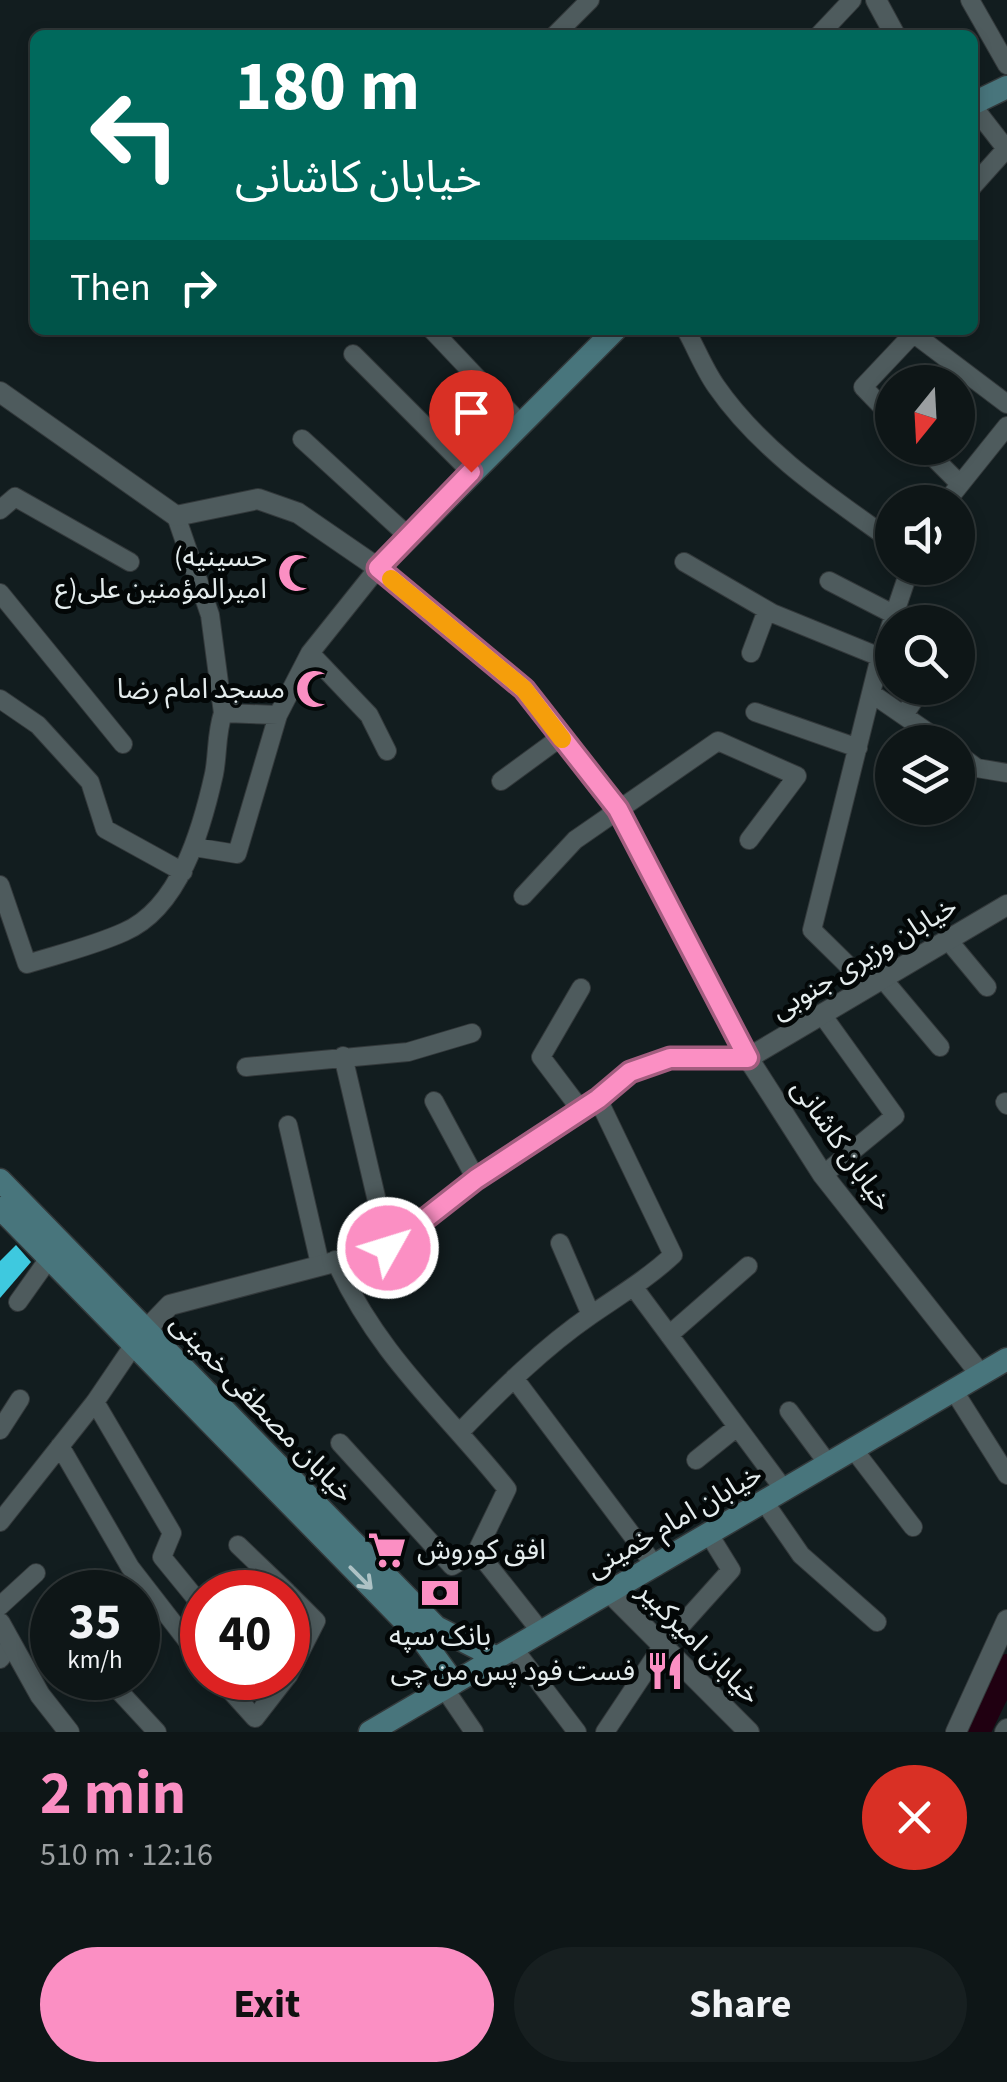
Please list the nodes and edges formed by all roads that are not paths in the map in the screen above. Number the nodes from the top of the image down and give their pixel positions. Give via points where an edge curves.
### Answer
1 (590, 0) edge
2 (852, 0) edge
3 (876, 0) edge
4 (970, 0) edge
5 (560, 30) edge
6 (824, 30) edge
7 (892, 30) edge
8 (1007, 64) edge
9 (1007, 87) edge
10 (978, 101) edge
11 (978, 112) edge
12 (1007, 149) edge
13 (978, 181) edge
14 (437, 335) edge
15 (609, 335) edge
16 (689, 335) edge
17 (908, 335) edge
18 (915, 335) edge
19 (353, 354) dead end
20 (882, 365) edge
21 (875, 373) edge
22 (0, 392) edge
23 (875, 399) edge
24 (1007, 404) edge
25 (519, 422) junction
26 (1007, 426) edge
27 (302, 439) dead end
28 (941, 465) edge
29 (471, 472) junction
30 (960, 484) joint
31 (0, 510) edge
32 (176, 516) junction
33 (875, 529) edge
34 (407, 536) junction
35 (130, 562) dead end
36 (684, 562) dead end
37 (378, 568) junction
38 (829, 581) dead end
39 (1, 596) edge
40 (875, 605) edge
41 (767, 610) junction
42 (310, 653) junction
43 (751, 653) dead end
44 (875, 656) edge
45 (875, 676) edge
46 (870, 693) junction
47 (0, 699) edge
48 (911, 705) edge
49 (755, 712) dead end
50 (223, 713) junction
51 (278, 715) junction
52 (904, 715) junction
53 (918, 725) edge
54 (561, 737) junction
55 (123, 744) dead end
56 (858, 748) junction
57 (387, 751) dead end
58 (975, 767) edge
59 (1007, 773) edge
60 (501, 781) dead end
61 (618, 809) junction
62 (749, 840) dead end
63 (194, 848) junction
64 (183, 872) junction
65 (0, 885) edge
66 (523, 896) dead end
67 (1007, 905) edge
68 (948, 940) junction
69 (875, 982) junction
70 (987, 987) dead end
71 (582, 988) dead end
72 (823, 1016) junction
73 (472, 1033) dead end
74 (940, 1047) dead end
75 (342, 1056) junction
76 (748, 1058) junction
77 (246, 1067) dead end
78 (434, 1101) dead end
79 (590, 1104) junction
80 (288, 1125) dead end
81 (823, 1174) junction
82 (476, 1179) junction
83 (0, 1180) edge
84 (0, 1208) edge
85 (560, 1243) dead end
86 (388, 1248) junction
87 (50, 1257) junction
88 (328, 1262) junction
89 (748, 1266) dead end
90 (635, 1289) junction
91 (18, 1302) dead end
92 (591, 1315) junction
93 (670, 1336) junction
94 (139, 1338) junction
95 (1007, 1360) edge
96 (981, 1375) junction
97 (514, 1378) junction
98 (954, 1392) junction
99 (20, 1399) dead end
100 (95, 1402) junction
101 (789, 1411) dead end
102 (737, 1426) junction
103 (0, 1430) edge
104 (460, 1431) junction
105 (340, 1443) dead end
106 (60, 1446) junction
107 (854, 1450) junction
108 (696, 1460) dead end
109 (830, 1465) junction
110 (1007, 1475) edge
111 (776, 1497) junction
112 (0, 1522) edge
113 (913, 1526) dead end
114 (710, 1536) junction
115 (238, 1545) dead end
116 (477, 1550) junction
117 (656, 1567) junction
118 (264, 1570) edge
119 (30, 1578) edge
120 (180, 1580) edge
121 (610, 1594) junction
122 (0, 1606) edge
123 (1007, 1620) edge
124 (0, 1622) edge
125 (877, 1622) dead end
126 (180, 1632) edge
127 (429, 1633) junction
128 (542, 1633) junction
129 (661, 1648) junction
130 (6, 1652) edge
131 (505, 1654) junction
132 (449, 1686) junction
133 (127, 1700) edge
134 (239, 1700) edge
135 (268, 1700) edge
136 (63, 1729) edge
137 (156, 1732) edge
138 (370, 1732) edge
139 (474, 1732) edge
140 (577, 1732) edge
141 (605, 1732) edge
142 (749, 1732) edge
143 (956, 1732) edge

1 - 5 street
2 - 6 street
3 - 7 street
4 - 8 street
9 - 10 main road
11 - 12 street
12 - 13 street
14 - 25 street
15 - 25 main road
16 - 33 street via 716,386 768,444
17 - 20 street
18 - 24 street
19 - 29 street
21 - 23 street via 863,387
22 - 32 street
25 - 29 main road
26 - 30 street
27 - 34 street
28 - 30 street
29 - 34 main road
31 - 35 street via 15,497
32 - 37 street, خیابان کاشانی via 258,500 298,513
32 - 50 street via 210,616
34 - 37 main road
36 - 41 street
37 - 42 street
37 - 54 street, خیابان کاشانی via 524,689
38 - 40 street
39 - 55 street
41 - 43 street
41 - 44 street
42 - 51 street
42 - 57 street via 369,715
45 - 46 street
46 - 52 street
46 - 56 street
47 - 64 street via 38,725 90,782 104,829
48 - 52 street
49 - 56 street
50 - 51 street
50 - 63 street
51 - 63 street via 237,854
52 - 53 street
54 - 60 street
54 - 61 street, خیابان کاشانی
56 - 69 street via 812,930
58 - 59 street
61 - 62 street via 718,742 797,776
61 - 66 street via 575,840
61 - 76 street, خیابان کاشانی
63 - 64 street
64 - 65 street via 128,931 27,964
67 - 68 street, خیابان وزیری جنوبی
68 - 69 street, خیابان وزیری جنوبی
68 - 70 street
69 - 72 street, خیابان وزیری جنوبی
69 - 74 street
71 - 79 street via 541,1057
72 - 76 street, خیابان وزیری جنوبی
72 - 81 street via 895,1116
73 - 75 street via 408,1052
75 - 77 street
75 - 86 street
76 - 79 street via 670,1058 630,1072
76 - 81 street, خیابان کاشانی
78 - 82 street
79 - 82 street
79 - 90 street via 673,1254
80 - 88 street
81 - 96 street, خیابان کاشانی
82 - 86 street
83 - 94 main road, خیابان مصطفی خمینی
84 - 87 main road, خیابان مصطفی خمینی
85 - 92 street
86 - 88 street
87 - 91 street
87 - 94 main road, خیابان مصطفی خمینی
88 - 94 street via 170,1305
88 - 104 street via 402,1372
89 - 93 street
90 - 92 street
90 - 93 street
92 - 97 street
93 - 102 street
94 - 100 street
94 - 127 main road, خیابان مصطفی خمینی
95 - 96 main road, خیابان امام خمینی
96 - 98 main road, خیابان امام خمینی
97 - 104 street
97 - 117 street
98 - 107 main road, خیابان امام خمینی
98 - 110 street
99 - 103 street
100 - 106 street
100 - 120 street via 172,1533 162,1558
101 - 109 street
102 - 108 street
102 - 111 street
104 - 116 street via 507,1490
105 - 116 street via 452,1566
106 - 112 street
106 - 126 street via 130,1567
107 - 109 main road, خیابان امام خمینی
107 - 113 street
109 - 111 main road, خیابان امام خمینی
111 - 114 main road, خیابان امام خمینی
111 - 125 street via 801,1555
114 - 117 main road, خیابان امام خمینی
114 - 129 street via 732,1570
115 - 118 street
116 - 128 street
117 - 121 main road, خیابان امام خمینی
119 - 122 street
121 - 128 main road, خیابان امام خمینی
121 - 129 street, خیابان امیرکبیر
123 - 143 street
124 - 130 street
127 - 131 main road, خیابان مصطفی خمینی
127 - 132 main road, خیابان مصطفی خمینی
128 - 131 main road, خیابان امام خمینی
129 - 141 street
129 - 142 street, خیابان امیرکبیر
130 - 136 street
131 - 132 main road, خیابان امام خمینی
131 - 140 street
132 - 138 main road, خیابان امام خمینی
132 - 139 street
133 - 137 street
134 - 135 street via 256,1718

